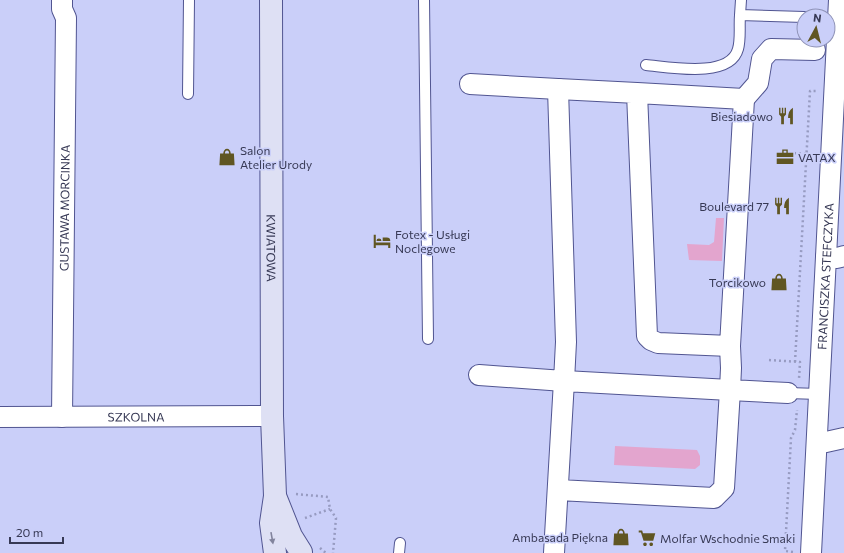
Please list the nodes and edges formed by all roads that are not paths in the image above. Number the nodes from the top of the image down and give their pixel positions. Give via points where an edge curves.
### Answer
1 (189, 0) edge
2 (271, 0) edge
3 (424, 0) edge
4 (741, 0) edge
5 (62, 4) edge
6 (740, 15) junction
7 (796, 17) edge
8 (836, 32) edge
9 (815, 50) joint
10 (837, 51) junction
11 (646, 65) dead end
12 (840, 73) edge
13 (470, 84) dead end
14 (558, 89) junction
15 (637, 93) junction
16 (188, 94) dead end
17 (744, 99) junction
18 (835, 256) edge
19 (428, 339) dead end
20 (730, 346) junction
21 (479, 375) dead end
22 (564, 381) junction
23 (730, 390) junction
24 (793, 393) joint
25 (819, 394) junction
26 (272, 416) junction
27 (0, 417) edge
28 (62, 417) junction
29 (844, 438) edge
30 (817, 441) junction
31 (558, 490) junction
32 (284, 495) junction
33 (275, 553) edge
34 (298, 553) edge
35 (554, 553) edge
36 (811, 553) edge

1 - 16 lane
2 - 26 street, KWIATOWA
3 - 19 lane
4 - 6 lane
5 - 28 street, GUSTAWA MORCINKA via 66,18
6 - 7 lane
6 - 11 lane via 738,50 726,65 712,69
8 - 10 street, FRANCISZKA STEFCZYKA
9 - 10 lane
9 - 17 street via 771,49 762,59 758,83
10 - 12 street, FRANCISZKA STEFCZYKA
12 - 18 street, FRANCISZKA STEFCZYKA
13 - 14 street
14 - 15 street
14 - 22 street via 566,342
15 - 17 street
15 - 20 street via 647,336 658,343
17 - 20 street
18 - 25 street, FRANCISZKA STEFCZYKA
20 - 23 street
21 - 22 street
22 - 23 street
22 - 31 street
23 - 24 street
23 - 31 street via 724,488 714,498
24 - 25 lane
25 - 30 street, FRANCISZKA STEFCZYKA
26 - 28 street, SZKOLNA
26 - 32 street, KWIATOWA
27 - 28 street, SZKOLNA
29 - 30 street
30 - 36 street, FRANCISZKA STEFCZYKA
31 - 35 street
32 -> 33 street, KWIATOWA via 271,523
32 - 34 street, KWIATOWA via 290,534

